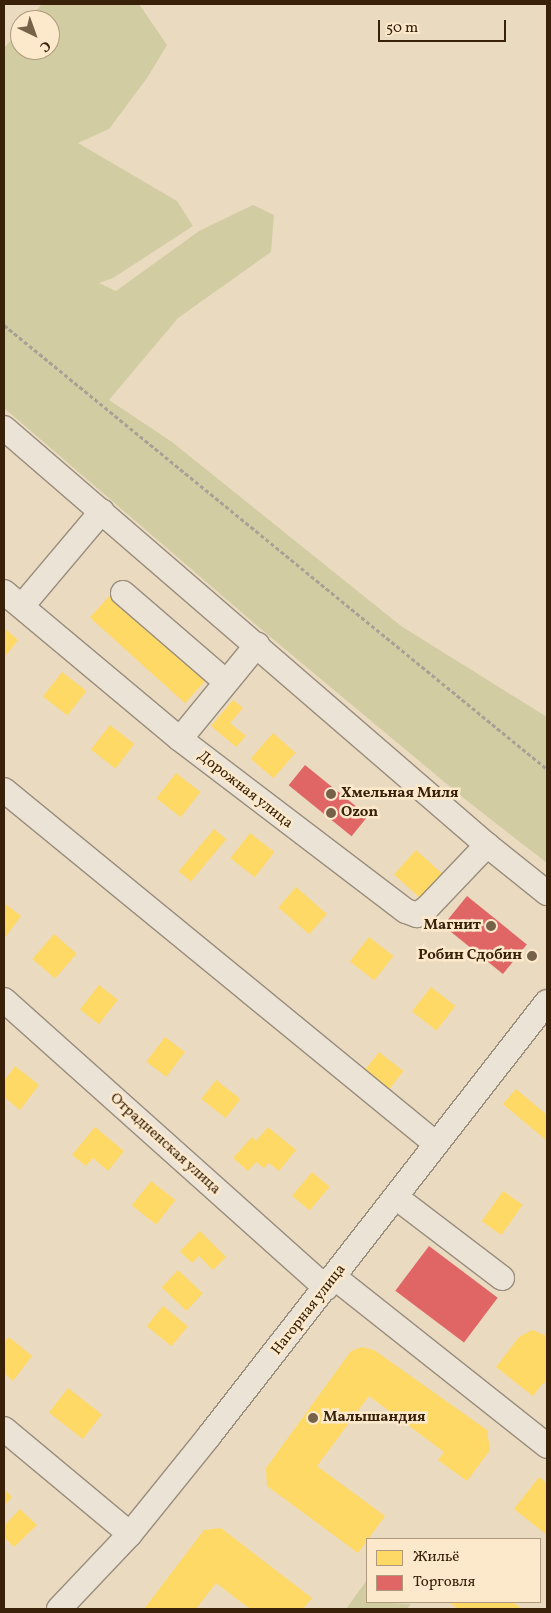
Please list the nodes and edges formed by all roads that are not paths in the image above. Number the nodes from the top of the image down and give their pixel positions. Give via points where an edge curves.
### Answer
1 (8, 441) edge
2 (102, 511) junction
3 (122, 594) dead end
4 (13, 599) edge
5 (256, 645) junction
6 (226, 682) junction
7 (180, 739) junction
8 (4, 790) edge
9 (487, 845) junction
10 (547, 893) edge
11 (4, 1000) edge
12 (547, 1002) edge
13 (436, 1143) junction
14 (397, 1198) junction
15 (502, 1278) dead end
16 (330, 1283) junction
17 (4, 1429) edge
18 (547, 1446) edge
19 (130, 1534) junction
20 (59, 1609) edge

1 - 2 street
2 - 4 street
2 - 5 street
3 - 6 street
4 - 7 street, Дорожная улица
5 - 6 street
5 - 9 street
6 - 7 street
7 - 9 street, Дорожная улица via 406,911 416,914 427,908
8 - 13 street
9 - 10 street
11 - 16 street, Отрадненская улица
12 - 13 street, Нагорная улица
13 - 14 street, Нагорная улица
14 - 15 street
14 - 16 street, Нагорная улица
16 - 18 street, Отрадненская улица
16 - 19 street, Нагорная улица
17 - 19 street
19 - 20 street, Нагорная улица

